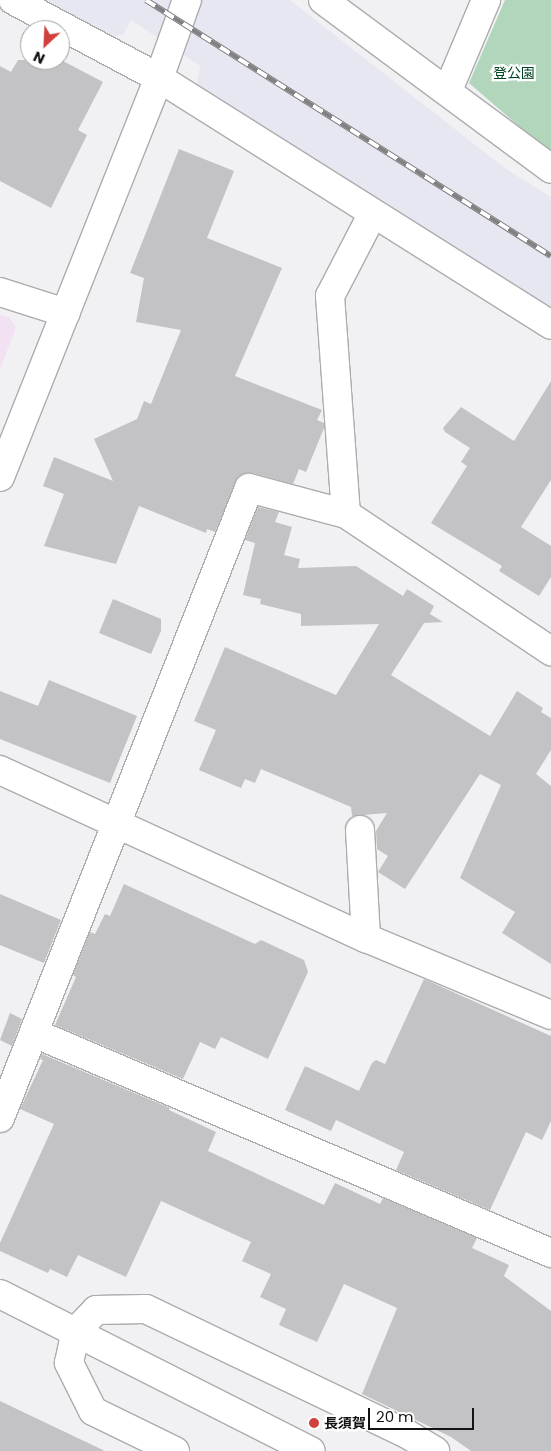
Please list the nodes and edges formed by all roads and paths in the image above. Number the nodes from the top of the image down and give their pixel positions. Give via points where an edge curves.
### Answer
1 (13, 0) edge
2 (187, 0) edge
3 (323, 0) edge
4 (486, 0) edge
5 (160, 78) junction
6 (448, 90) junction
7 (551, 169) edge
8 (373, 213) junction
9 (0, 292) edge
10 (66, 313) junction
11 (551, 325) edge
12 (0, 477) edge
13 (346, 514) junction
14 (551, 651) edge
15 (0, 770) edge
16 (117, 822) junction
17 (360, 830) dead end
18 (366, 938) junction
19 (551, 1014) edge
20 (34, 1033) junction
21 (0, 1118) edge
22 (551, 1254) edge
23 (0, 1294) edge
24 (76, 1331) junction
25 (175, 1451) edge
26 (311, 1451) edge
27 (435, 1451) edge

1 - 5 street
2 - 5 street
3 - 6 street
4 - 6 street
5 - 8 street
5 - 10 street
6 - 7 street
8 - 11 street
8 - 13 street via 330,296
9 - 10 street
10 - 12 street
13 - 14 street
13 - 16 street via 248,488
15 - 16 street
16 - 18 street
16 - 20 street
17 - 18 street
18 - 19 street
20 - 21 street
20 - 22 street
23 - 24 street
24 - 25 street via 69,1363 93,1411
24 - 26 street
24 - 27 street via 96,1310 146,1309 407,1434

